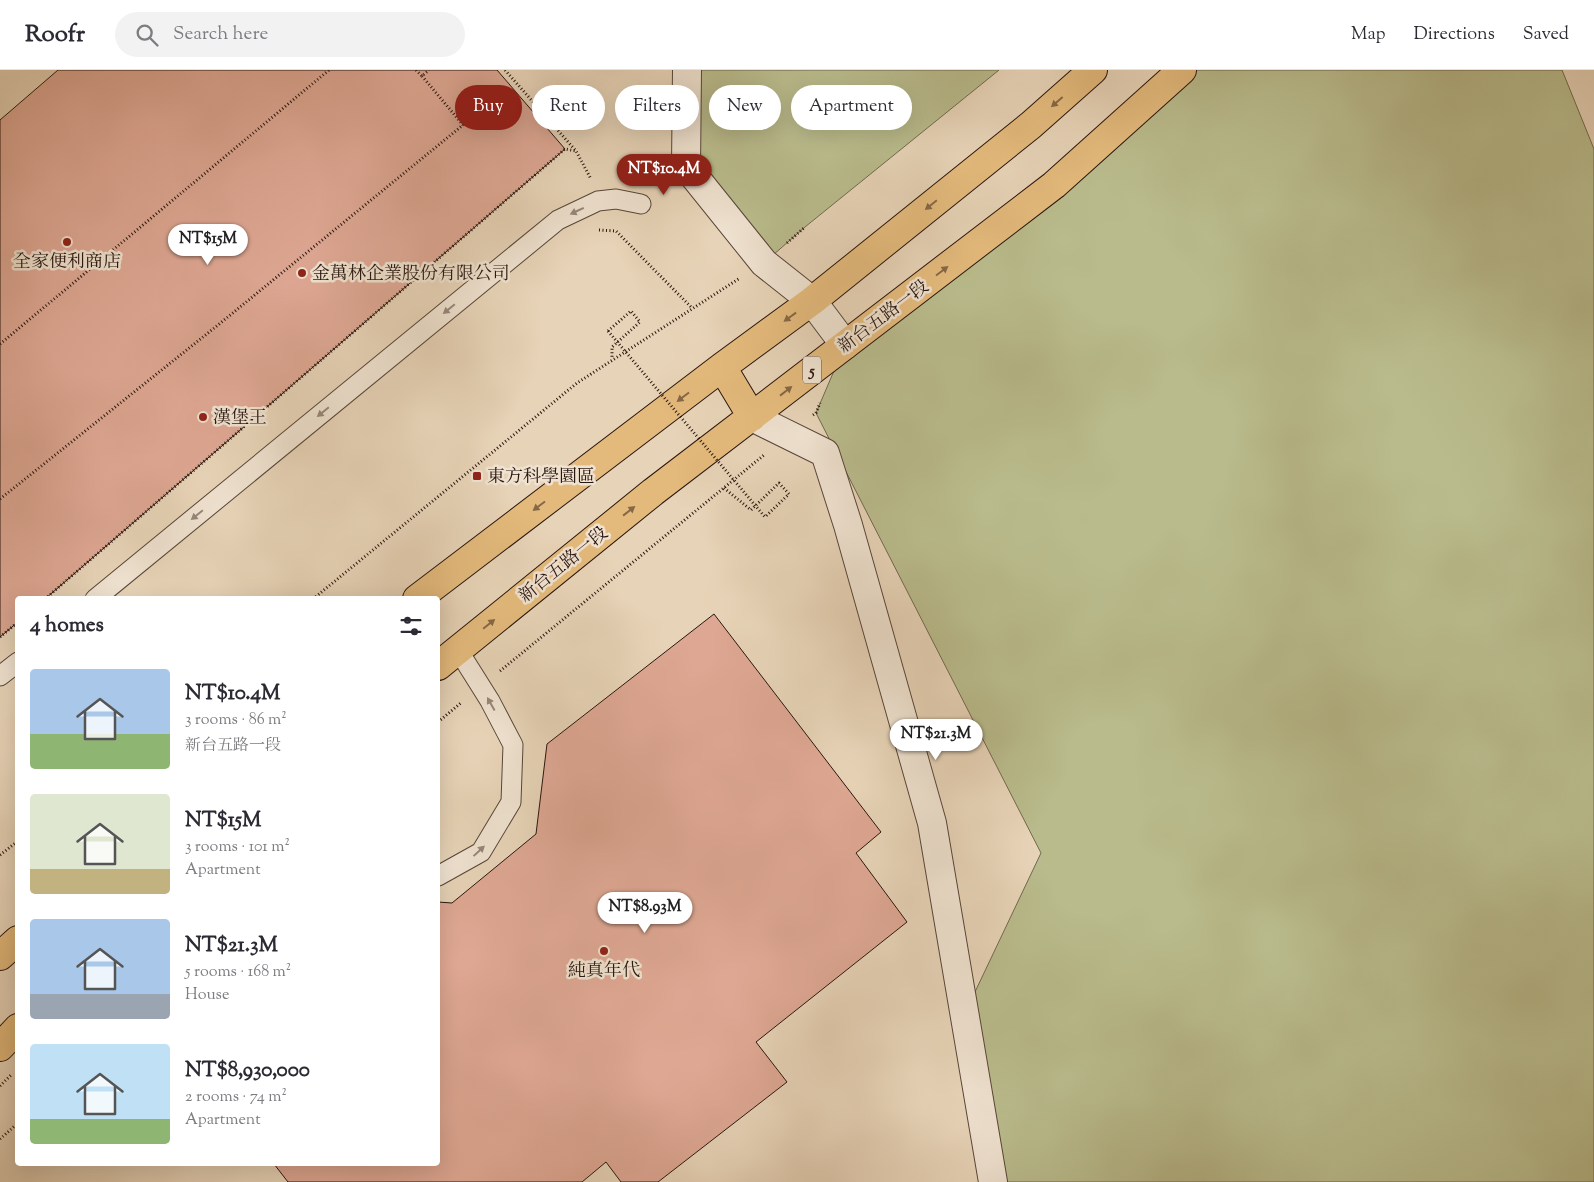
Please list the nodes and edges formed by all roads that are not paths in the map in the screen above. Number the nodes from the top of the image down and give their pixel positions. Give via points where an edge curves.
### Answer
1 (677, 70) edge
2 (687, 70) edge
3 (1093, 70) edge
4 (1182, 70) edge
5 (641, 204) dead end
6 (764, 263) junction
7 (812, 301) junction
8 (844, 346) junction
9 (722, 368) junction
10 (752, 417) junction
11 (99, 596) edge
12 (421, 596) edge
13 (448, 658) edge
14 (15, 664) edge
15 (0, 676) edge
16 (440, 875) edge
17 (15, 943) edge
18 (0, 956) edge
19 (15, 1031) edge
20 (0, 1047) edge
21 (993, 1182) edge

1 - 6 street via 675,176 738,252
2 - 6 street via 686,166
3 -> 7 main road via 1031,125
8 -> 4 main road, 新台五路一段 / 5 via 1054,185
5 -> 11 lane via 616,199 598,201 558,220
6 - 7 street
7 - 8 street
7 -> 9 main road
10 -> 8 main road, 新台五路一段 / 5
9 - 10 main road
9 -> 12 main road
13 -> 10 main road, 新台五路一段 / 5 via 597,536
10 - 21 street via 825,453 848,525 932,823
16 -> 13 lane via 481,852 511,802 513,745 490,700
14 - 15 lane
17 - 18 main road
19 - 20 main road

